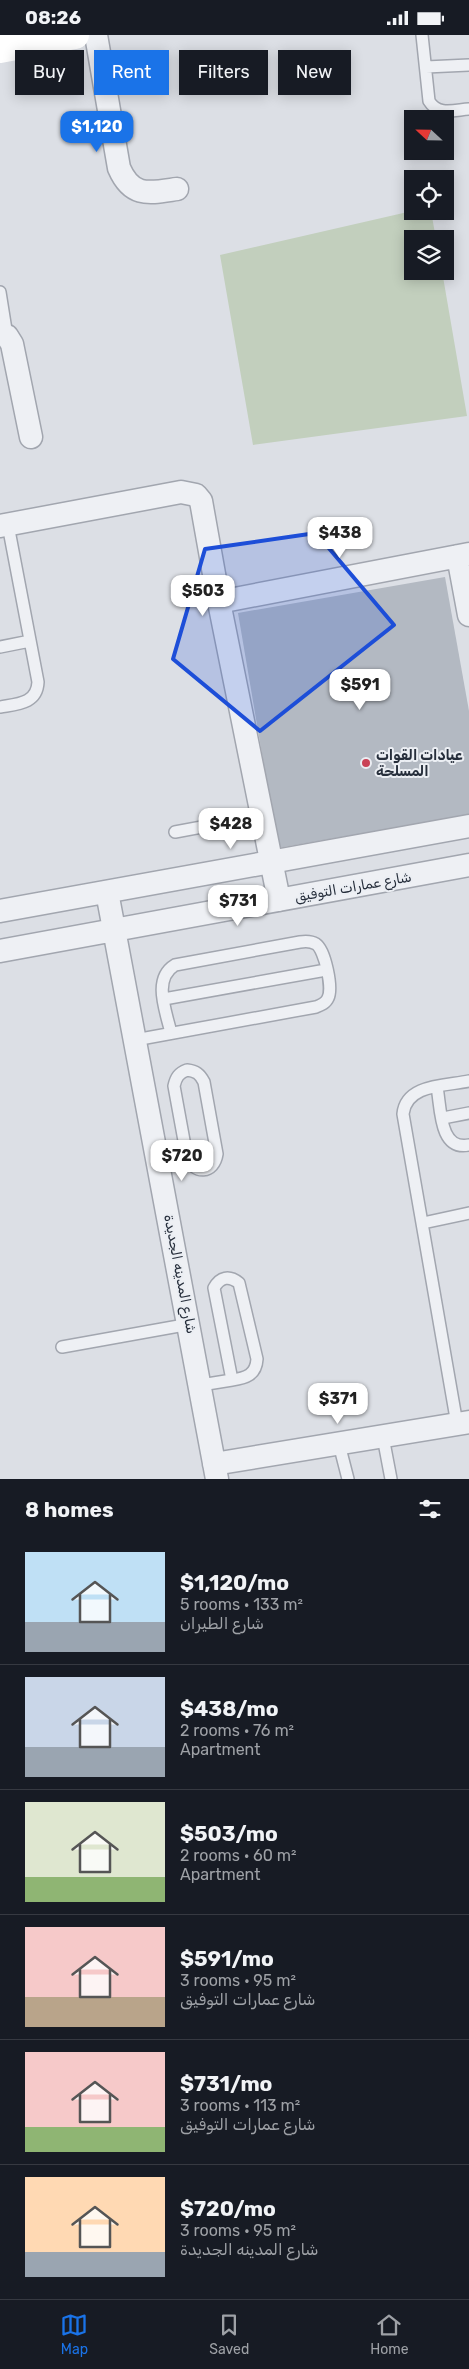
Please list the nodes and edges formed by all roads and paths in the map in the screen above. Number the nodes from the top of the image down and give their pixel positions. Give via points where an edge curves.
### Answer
1 (75, 35) edge
2 (96, 35) edge
3 (422, 35) edge
4 (0, 49) edge
5 (469, 65) edge
6 (426, 67) junction
7 (469, 109) edge
8 (177, 189) dead end
9 (0, 292) edge
10 (4, 335) edge
11 (31, 437) dead end
12 (4, 525) edge
13 (463, 555) edge
14 (468, 601) edge
15 (219, 602) junction
16 (30, 641) junction
17 (0, 647) edge
18 (0, 707) edge
19 (261, 816) junction
20 (469, 827) edge
21 (175, 832) dead end
22 (271, 862) junction
23 (469, 865) edge
24 (107, 892) junction
25 (278, 900) junction
26 (0, 911) edge
27 (114, 930) junction
28 (0, 951) edge
29 (326, 970) junction
30 (164, 999) junction
31 (171, 1033) junction
32 (135, 1040) junction
33 (469, 1081) edge
34 (437, 1087) junction
35 (469, 1113) edge
36 (443, 1119) junction
37 (469, 1145) edge
38 (187, 1157) junction
39 (159, 1162) junction
40 (469, 1213) edge
41 (423, 1223) junction
42 (190, 1324) junction
43 (62, 1347) dead end
44 (232, 1380) junction
45 (201, 1385) junction
46 (463, 1423) edge
47 (382, 1437) junction
48 (339, 1444) junction
49 (216, 1472) edge
50 (348, 1479) edge
51 (392, 1479) edge

1 - 4 main road
2 - 8 street via 119,168 124,180 136,190 148,193
3 - 6 lane
5 - 6 lane
6 - 7 lane via 432,107 441,111
9 - 10 lane
10 - 11 street via 12,344
12 - 15 street via 189,492 196,495 204,509
12 - 16 lane
13 - 14 street
13 - 15 street
15 - 19 street
16 - 17 lane
16 - 18 lane via 37,689 28,701
19 - 21 lane
19 - 22 street
20 - 22 street
22 - 24 street
22 - 25 street
23 - 25 street, شارع عمارات التوفيق
24 - 26 street
24 - 27 street, شارع المدينه الجديدة
25 - 27 street, شارع عمارات التوفيق
27 - 28 street, شارع عمارات التوفيق
27 - 32 street, شارع المدينه الجديدة
29 - 30 lane
29 - 30 lane via 317,944 300,942 175,965 162,978
29 - 31 lane via 330,989 324,1004
30 - 31 lane
31 - 32 lane
32 - 39 street, شارع المدينه الجديدة
33 - 34 lane
34 - 36 lane
34 - 41 lane via 417,1091 409,1097 403,1114
35 - 36 lane
36 - 37 lane via 450,1142
38 - 38 lane via 174,1086 175,1079 187,1070 201,1075 204,1082 218,1154 216,1162 204,1171 196,1170
38 - 39 lane
39 - 42 street, شارع المدينه الجديدة
40 - 41 lane
41 - 46 lane
42 - 43 lane
42 - 45 street, شارع المدينه الجديدة
44 - 44 lane via 214,1288 226,1277 240,1283 257,1359 252,1374
44 - 45 lane
45 - 49 street, شارع المدينه الجديدة
46 - 47 street
47 - 48 street
47 - 51 lane
48 - 49 street
48 - 50 lane

